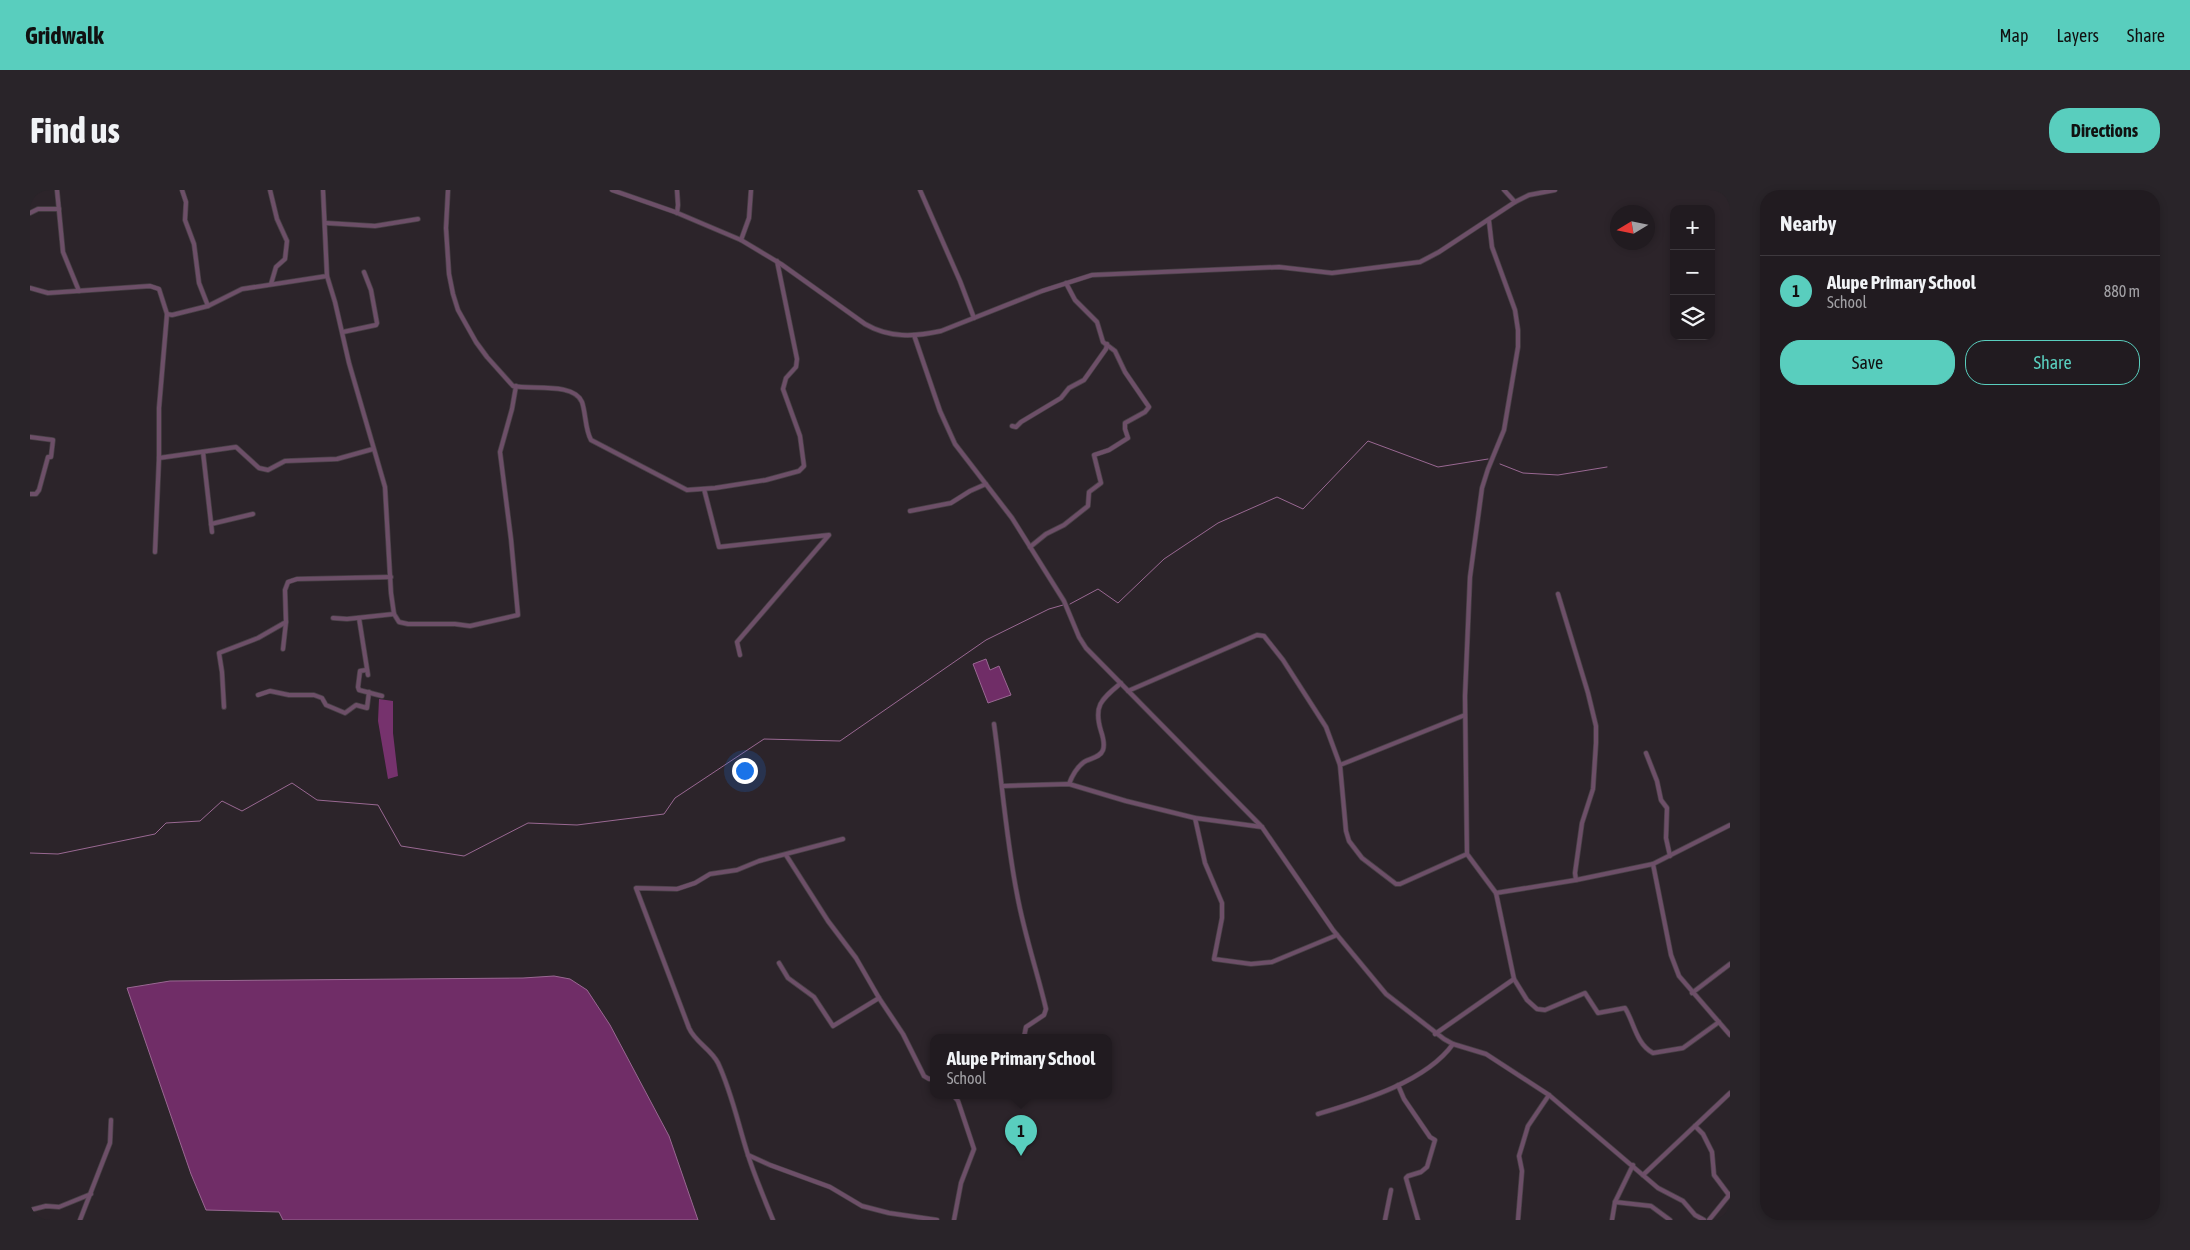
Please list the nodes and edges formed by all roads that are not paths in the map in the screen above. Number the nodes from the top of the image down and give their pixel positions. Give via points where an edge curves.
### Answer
1 (57, 190) edge
2 (182, 190) edge
3 (270, 190) edge
4 (323, 190) edge
5 (448, 190) edge
6 (612, 190) edge
7 (677, 190) edge
8 (751, 190) edge
9 (920, 190) edge
10 (1504, 190) edge
11 (1555, 190) edge
12 (1515, 202) junction
13 (59, 208) junction
14 (30, 213) edge
15 (676, 213) junction
16 (418, 219) dead end
17 (1488, 221) junction
18 (326, 223) junction
19 (741, 240) junction
20 (777, 261) junction
21 (364, 272) dead end
22 (326, 276) junction
23 (1066, 283) junction
24 (271, 284) junction
25 (30, 288) edge
26 (79, 291) junction
27 (208, 306) junction
28 (167, 314) junction
29 (974, 318) junction
30 (343, 332) junction
31 (914, 336) junction
32 (1107, 344) junction
33 (516, 386) junction
34 (1012, 426) dead end
35 (30, 437) edge
36 (373, 449) junction
37 (203, 452) junction
38 (159, 458) junction
39 (986, 484) junction
40 (704, 489) junction
41 (30, 494) edge
42 (910, 511) dead end
43 (253, 514) dead end
44 (211, 524) junction
45 (212, 532) dead end
46 (1030, 547) junction
47 (155, 552) dead end
48 (391, 577) junction
49 (1558, 594) dead end
50 (394, 614) junction
51 (333, 618) dead end
52 (358, 618) junction
53 (286, 622) junction
54 (283, 649) dead end
55 (740, 655) dead end
56 (1121, 683) junction
57 (1128, 691) junction
58 (369, 692) junction
59 (258, 695) dead end
60 (382, 696) dead end
61 (224, 707) dead end
62 (1466, 715) junction
63 (994, 724) dead end
64 (1646, 753) dead end
65 (1340, 765) junction
66 (1069, 784) junction
67 (1003, 786) junction
68 (1195, 818) junction
69 (1730, 825) edge
70 (1262, 827) junction
71 (843, 839) dead end
72 (1467, 854) junction
73 (786, 855) junction
74 (1670, 856) junction
75 (1653, 864) junction
76 (1576, 880) junction
77 (1496, 893) junction
78 (1337, 935) junction
79 (779, 963) dead end
80 (1730, 964) edge
81 (1514, 979) junction
82 (1692, 993) junction
83 (879, 998) junction
84 (1719, 1022) junction
85 (1025, 1034) edge
86 (1435, 1034) junction
87 (1730, 1035) edge
88 (1453, 1044) junction
89 (930, 1080) edge
90 (1398, 1085) junction
91 (1730, 1093) edge
92 (1548, 1096) junction
93 (957, 1099) edge
94 (1318, 1114) dead end
95 (111, 1120) dead end
96 (1695, 1126) junction
97 (748, 1155) junction
98 (1633, 1165) junction
99 (1643, 1175) junction
100 (1391, 1190) dead end
101 (90, 1194) junction
102 (1730, 1195) edge
103 (1616, 1202) junction
104 (30, 1210) edge
105 (80, 1220) edge
106 (773, 1220) edge
107 (937, 1220) edge
108 (954, 1220) edge
109 (1385, 1220) edge
110 (1418, 1220) edge
111 (1518, 1220) edge
112 (1612, 1220) edge
113 (1670, 1220) edge
114 (1704, 1220) edge
115 (1709, 1220) edge

1 - 13 street
2 - 27 street via 186,202 184,220 194,244 198,283
3 - 24 street via 277,219 287,240 285,259 276,267
4 - 18 street
5 - 33 street via 449,274 456,303 486,357
6 - 15 street
7 - 15 street
8 - 19 street via 749,218
9 - 29 street
10 - 12 street
11 - 12 street via 1528,195
12 - 17 street
13 - 14 street via 38,209
13 - 26 street via 63,252
15 - 19 street
16 - 18 street via 375,226
17 - 23 street via 1429,258 1409,264 1324,273 1278,267 1107,273
17 - 62 street via 1492,247 1515,310 1518,347 1504,430 1482,488 1474,543 1467,633
18 - 22 street
19 - 20 street
20 - 31 street via 872,328 898,336
20 - 40 street via 797,359 783,389 800,436 804,466 766,480
21 - 30 street via 372,290 378,323
22 - 24 street
22 - 30 street
23 - 29 street
23 - 32 street via 1075,300 1097,322 1103,342
24 - 27 street via 242,289
25 - 26 street via 48,293
26 - 28 street via 150,286 159,289
27 - 28 street
28 - 38 street via 159,408
29 - 31 street via 941,331
30 - 36 street
31 - 39 street via 955,444
32 - 34 street via 1084,380 1016,427
32 - 46 street via 1115,351 1149,407 1126,423 1128,438 1094,455 1102,483 1089,492 1088,506
33 - 40 street via 565,390 576,394 591,440 682,488
33 - 50 street via 500,452 518,615 470,626 402,624
35 - 41 street via 53,440 51,457 48,457 39,490
36 - 37 street via 337,458 285,461 268,470 259,468 236,447
36 - 48 street via 386,494
37 - 38 street
37 - 44 street
38 - 47 street
39 - 42 street via 951,503
39 - 46 street
40 - 55 street via 719,546 829,534 737,642
43 - 44 street
44 - 45 street
46 - 56 street via 1064,601 1086,648
48 - 50 street
48 - 53 street via 297,579 288,582 285,590
49 - 76 street via 1596,726 1593,789 1582,823
50 - 52 street
51 - 52 street
52 - 58 street via 367,673 360,671 358,687
53 - 54 street
53 - 61 street via 258,638 219,653
56 - 57 street
56 - 66 street via 1099,704 1103,751 1077,768
57 - 65 street via 1261,634 1322,717
57 - 70 street
58 - 59 street via 366,708 356,705 344,713 314,695 270,691
58 - 60 street
62 - 65 street
62 - 72 street
63 - 67 street
64 - 74 street via 1666,808
65 - 72 street via 1349,841 1362,858 1396,884 1404,884
66 - 67 street
66 - 68 street
67 - 85 street via 1017,897 1046,1009 1044,1015 1026,1026
68 - 70 street
68 - 78 street via 1205,863 1222,903 1214,960 1251,964 1272,962
69 - 74 street
70 - 78 street
71 - 73 street
72 - 77 street
73 - 83 street via 856,958
73 - 97 street via 737,870 710,874 677,889 636,888 691,1033 712,1054 719,1067
74 - 75 street
75 - 76 street
75 - 82 street via 1671,955 1679,976
76 - 77 street
77 - 81 street
78 - 86 street via 1386,994
79 - 83 street via 788,978 814,997 833,1026
80 - 82 street
81 - 84 street via 1527,1000 1541,1011 1585,993 1598,1013 1625,1008 1633,1030 1653,1053 1683,1048
81 - 86 street
82 - 84 street
83 - 89 street via 903,1034 924,1076
84 - 87 street
86 - 88 street
88 - 90 street via 1434,1063
88 - 92 street via 1486,1054
90 - 94 street
90 - 110 street via 1404,1099 1434,1140 1427,1167 1406,1178
91 - 96 street
92 - 98 street
92 - 111 street via 1528,1126 1519,1156 1522,1170
93 - 108 street via 974,1149 961,1184
95 - 101 street via 110,1143
96 - 99 street
96 - 102 street via 1712,1152 1714,1175
97 - 106 street
97 - 107 street via 830,1187 862,1206 896,1215
98 - 99 street
98 - 103 street
99 - 114 street via 1658,1188 1683,1201 1695,1216
100 - 109 street
101 - 104 street via 59,1207
101 - 105 street
102 - 115 street
103 - 112 street
103 - 113 street via 1651,1206

